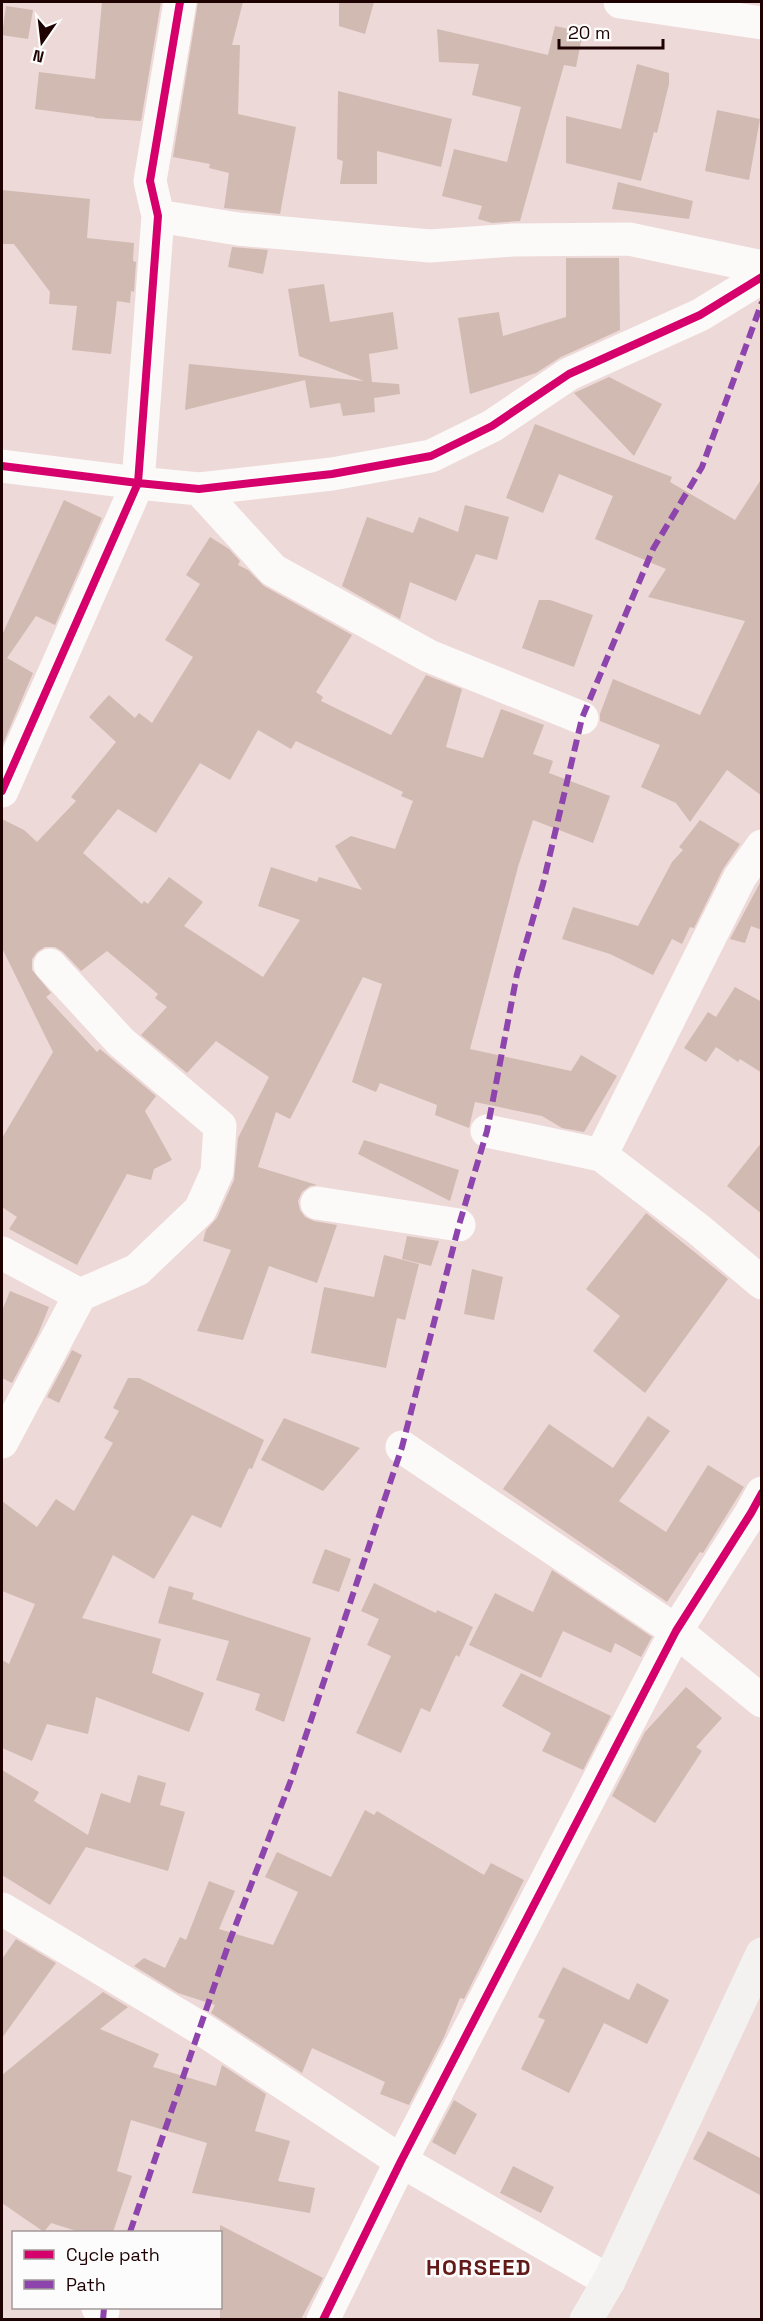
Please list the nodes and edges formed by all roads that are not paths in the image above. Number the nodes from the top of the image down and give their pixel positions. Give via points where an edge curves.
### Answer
1 (180, 2) edge
2 (620, 2) edge
3 (762, 23) edge
4 (158, 216) junction
5 (762, 267) edge
6 (762, 277) edge
7 (2, 466) edge
8 (138, 483) junction
9 (199, 489) junction
10 (582, 718) dead end
11 (2, 791) edge
12 (762, 846) edge
13 (50, 965) dead end
14 (488, 1131) dead end
15 (601, 1155) junction
16 (317, 1203) dead end
17 (459, 1225) dead end
18 (2, 1253) edge
19 (762, 1283) edge
20 (80, 1295) junction
21 (2, 1442) edge
22 (402, 1447) dead end
23 (762, 1493) edge
24 (676, 1631) junction
25 (762, 1701) edge
26 (2, 1909) edge
27 (762, 1954) edge
28 (401, 2161) junction
29 (609, 2281) junction
30 (323, 2319) edge
31 (586, 2319) edge

1 - 4 street via 150,181
2 - 3 street
4 - 5 street via 238,229 430,246 513,240 629,239
4 - 8 street
6 - 9 street via 700,315 569,374 492,426 431,456 332,474
7 - 8 street
8 - 9 street
8 - 11 street
9 - 10 street via 273,570 429,656
12 - 15 street via 740,877
13 - 20 street via 121,1042 220,1126 217,1172 200,1210 137,1270
14 - 15 street
15 - 19 street
16 - 17 street
18 - 20 street
20 - 21 street
22 - 24 street
23 - 24 street
24 - 25 street
24 - 28 street
26 - 28 street via 200,2028
27 - 29 street
28 - 29 street
28 - 30 street
29 - 31 street

